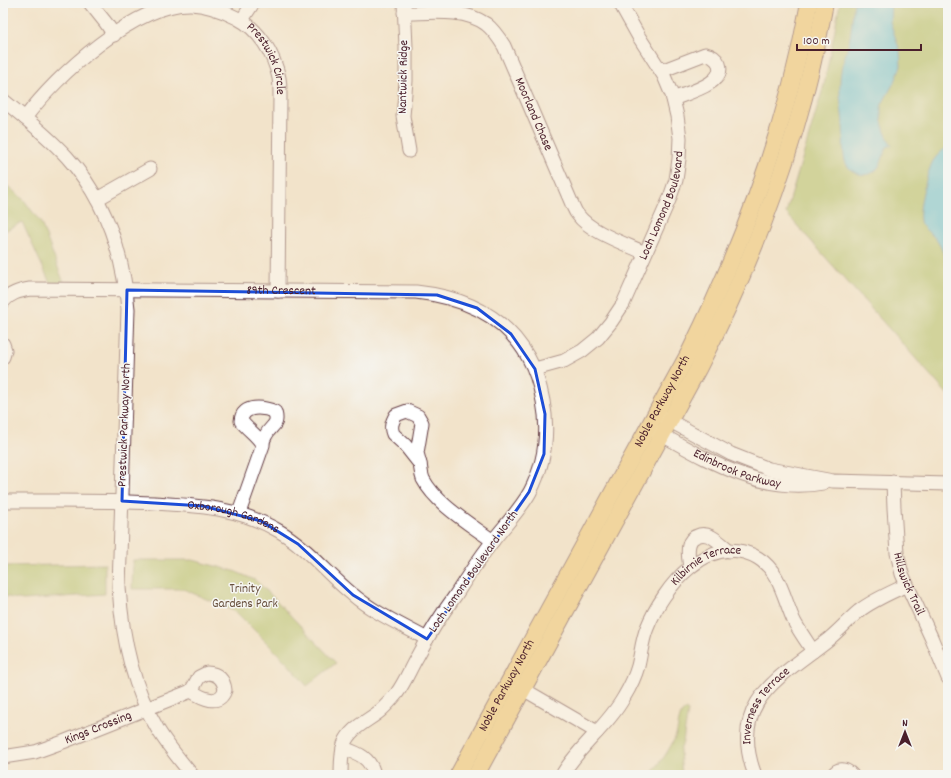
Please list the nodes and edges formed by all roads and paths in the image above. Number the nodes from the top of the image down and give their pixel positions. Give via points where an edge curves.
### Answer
1 (90, 3) edge
2 (253, 3) edge
3 (620, 3) edge
4 (809, 3) edge
5 (825, 3) edge
6 (404, 8) edge
7 (242, 20) junction
8 (114, 35) junction
9 (661, 71) junction
10 (673, 99) junction
11 (3, 100) edge
12 (25, 118) junction
13 (408, 151) dead end
14 (150, 170) dead end
15 (97, 199) junction
16 (645, 253) junction
17 (127, 290) junction
18 (278, 291) junction
19 (3, 302) edge
20 (3, 344) edge
21 (3, 357) edge
22 (535, 369) junction
23 (659, 424) junction
24 (262, 445) dead end
25 (420, 464) dead end
26 (894, 482) junction
27 (948, 484) edge
28 (3, 501) edge
29 (122, 501) junction
30 (239, 513) junction
31 (493, 541) junction
32 (730, 551) junction
33 (690, 567) junction
34 (907, 585) junction
35 (427, 639) junction
36 (814, 650) junction
37 (948, 678) edge
38 (508, 681) junction
39 (522, 689) junction
40 (191, 691) dead end
41 (147, 708) junction
42 (597, 732) junction
43 (343, 748) junction
44 (3, 757) edge
45 (192, 775) edge
46 (341, 775) edge
47 (374, 775) edge
48 (458, 775) edge
49 (476, 775) edge
50 (562, 775) edge
51 (755, 775) edge
52 (832, 775) edge
53 (852, 775) edge

1 - 8 street
2 - 7 street
3 - 9 street, Loch Lomond Boulevard
4 - 23 main road, Noble Parkway North via 783,118 753,206 738,248
5 - 23 main road, Noble Parkway North via 796,127 760,234 726,313
6 - 13 street, Nantwick Ridge via 406,81 403,116
6 - 16 street, Moorland Chase via 464,14 488,25 497,34 578,215 598,231
7 - 8 street, Prestwick Circle via 224,11 189,4 154,12
7 - 18 street, Prestwick Circle via 266,45 279,78
8 - 12 street, Prestwick Circle via 78,61
9 - 10 street, Loch Lomond Boulevard
9 - 10 street via 705,54 719,63 720,75 711,83
10 - 16 street, Loch Lomond Boulevard via 680,138 676,180
11 - 12 street, Prestwick Parkway North
12 - 15 street, Prestwick Parkway North via 68,158
14 - 15 street
15 - 17 street, Prestwick Parkway North via 117,246
16 - 22 street, Loch Lomond Boulevard via 623,304 598,338 564,362
17 - 18 street, 89th Crescent
17 - 19 street, 89th Crescent via 30,289 13,293
17 - 29 street, Prestwick Parkway North via 128,337
18 - 22 street, 89th Crescent via 416,292 458,300 477,308 511,334
20 - 21 street
22 - 31 street, Loch Lomond Boulevard North via 545,414 544,454 529,492
23 - 26 street, Edinbrook Parkway via 726,468 762,480 789,485 812,485 832,481
23 - 38 main road, Noble Parkway North
23 - 39 main road, Noble Parkway North
24 - 30 street
25 - 31 street via 423,478 430,490
26 - 27 street, Edinbrook Parkway
26 - 34 street, Hillswick Trail via 897,552
28 - 29 street, Oxborough Gardens
29 - 30 street, Oxborough Gardens via 204,506
29 - 41 street, Prestwick Parkway North via 120,610 132,670
30 - 35 street, Oxborough Gardens via 261,522 298,544 353,595 374,610
31 - 35 street, Loch Lomond Boulevard North
32 - 33 street, Kilbirnie Terrace via 709,555
32 - 33 street via 707,534 700,534 693,537 689,543
32 - 36 street, Kilbirnie Terrace via 758,558 767,566 775,576 796,624
33 - 42 street, Kilbirnie Terrace via 664,594 646,630 632,683 615,712
34 - 36 street via 859,611
34 - 37 street, Hillswick Trail
35 - 43 street, Loch Lomond Boulevard North via 390,703 352,732
36 - 51 street, Inverness Terrace via 776,679 764,691 755,706 749,722 747,740
38 - 39 street
38 - 48 main road, Noble Parkway North
39 - 42 street
39 - 49 main road, Noble Parkway North
40 - 41 street, Kings Crossing
41 - 44 street, Kings Crossing via 35,752
41 - 45 street, Prestwick Parkway North via 175,755
42 - 50 street, Kilbirnie Terrace
43 - 46 street, Loch Lomond Boulevard North
43 - 47 street via 354,751 369,761
52 - 53 street via 834,772 846,770

